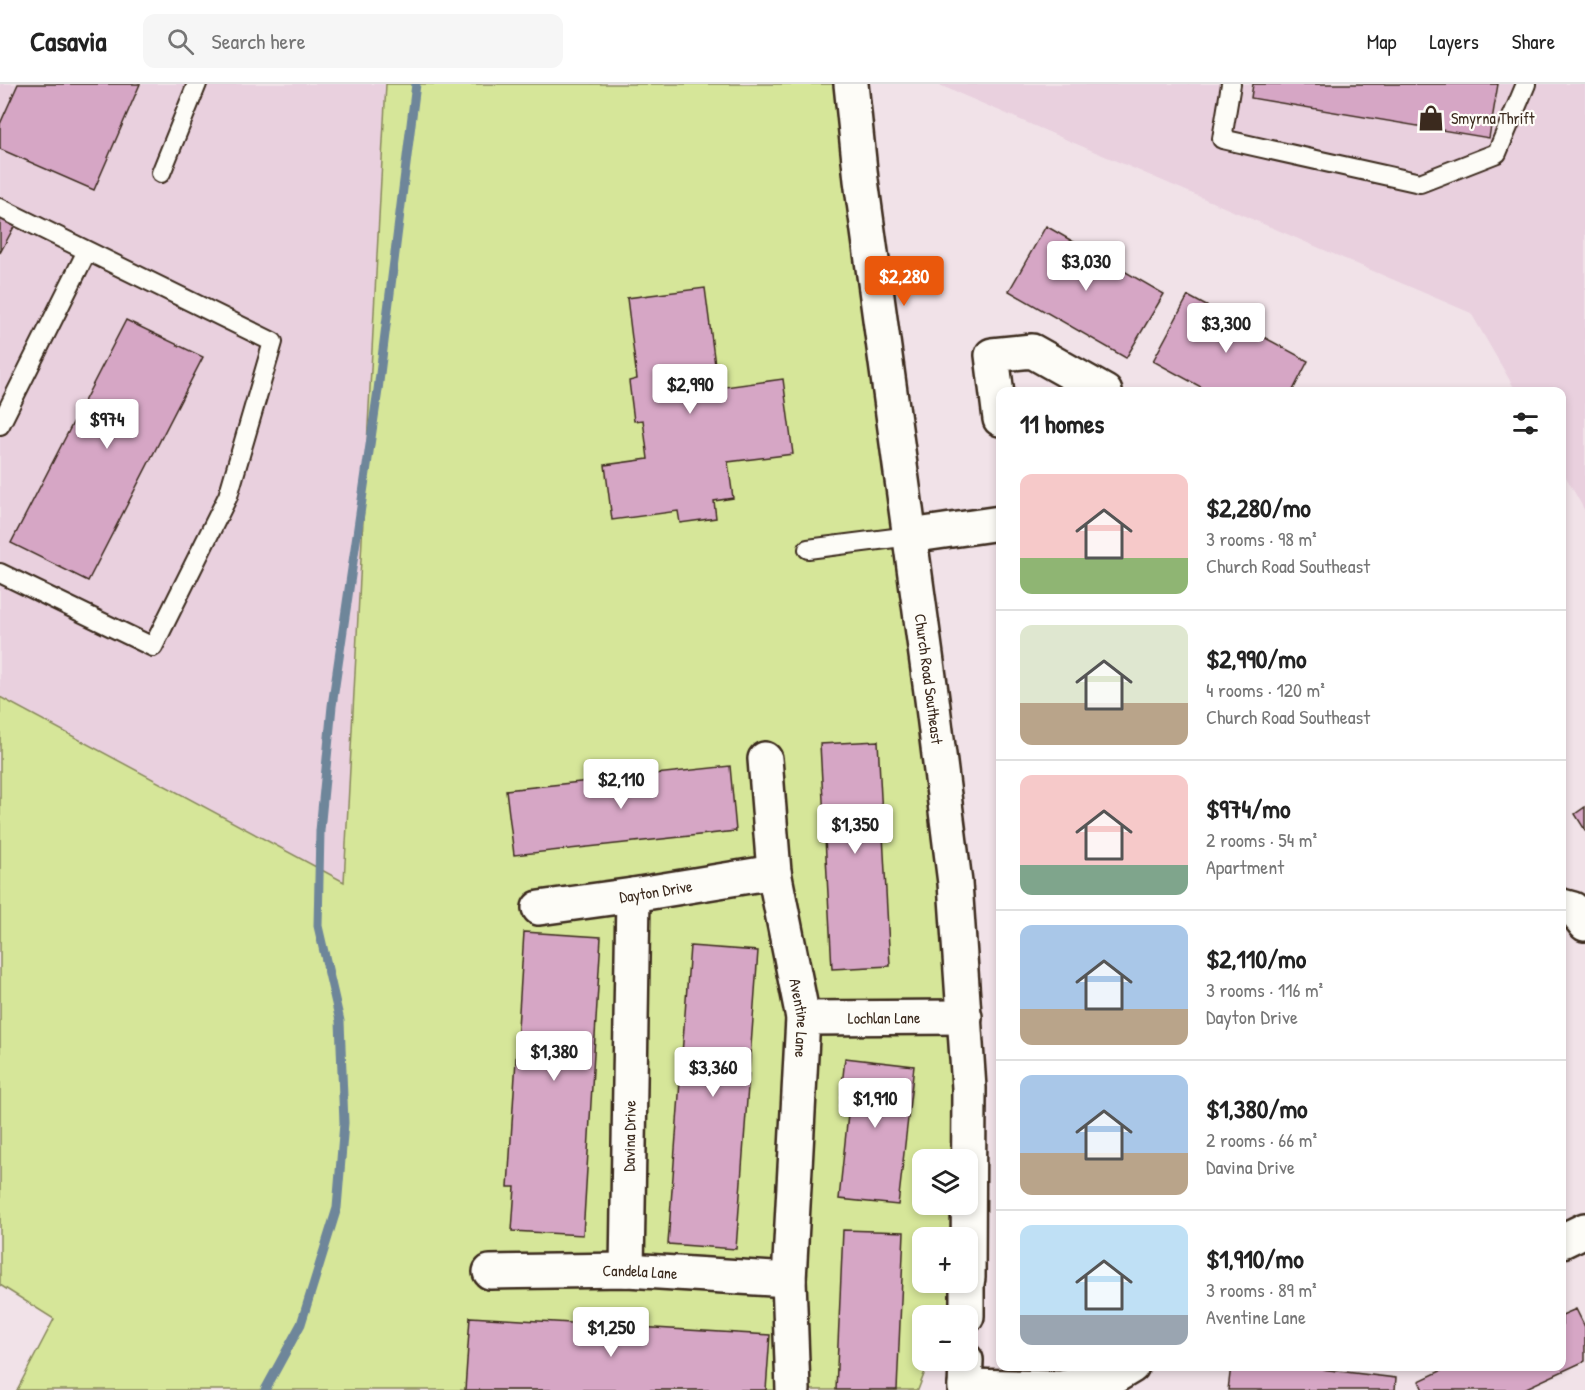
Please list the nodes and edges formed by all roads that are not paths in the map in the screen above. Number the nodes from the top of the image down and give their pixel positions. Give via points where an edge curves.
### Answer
1 (197, 84) edge
2 (851, 84) edge
3 (1231, 84) edge
4 (1526, 84) edge
5 (161, 172) dead end
6 (0, 208) edge
7 (87, 251) junction
8 (996, 387) edge
9 (1096, 387) edge
10 (0, 425) edge
11 (996, 524) edge
12 (910, 536) junction
13 (808, 549) dead end
14 (0, 573) edge
15 (765, 759) dead end
16 (774, 872) junction
17 (633, 895) junction
18 (1566, 907) edge
19 (538, 908) dead end
20 (1585, 924) edge
21 (965, 1017) junction
22 (803, 1018) junction
23 (968, 1227) edge
24 (1585, 1230) edge
25 (1566, 1239) edge
26 (627, 1270) junction
27 (490, 1272) dead end
28 (789, 1280) junction
29 (1124, 1371) edge
30 (965, 1379) edge
31 (793, 1390) edge

1 - 5 lane
2 - 12 street, Church Road Southeast
3 - 4 lane via 1221,139 1420,183 1497,153
6 - 7 lane
7 - 10 lane
7 - 14 lane via 273,342 228,496 153,647
8 - 9 street via 992,354 1032,351
11 - 12 street
12 - 13 lane
12 - 21 street, Church Road Southeast via 948,817
15 - 16 street, Aventine Lane
16 - 17 street, Dayton Drive
16 - 22 street, Aventine Lane
17 - 19 street, Dayton Drive
17 - 26 street, Davina Drive
18 - 20 street via 1573,909
21 - 22 street, Lochlan Lane
21 - 23 street, Church Road Southeast
22 - 28 street, Aventine Lane
24 - 25 street
26 - 27 street, Candela Lane
26 - 28 street, Candela Lane
28 - 31 street, Aventine Lane
29 - 30 street via 1112,1378 1061,1388

